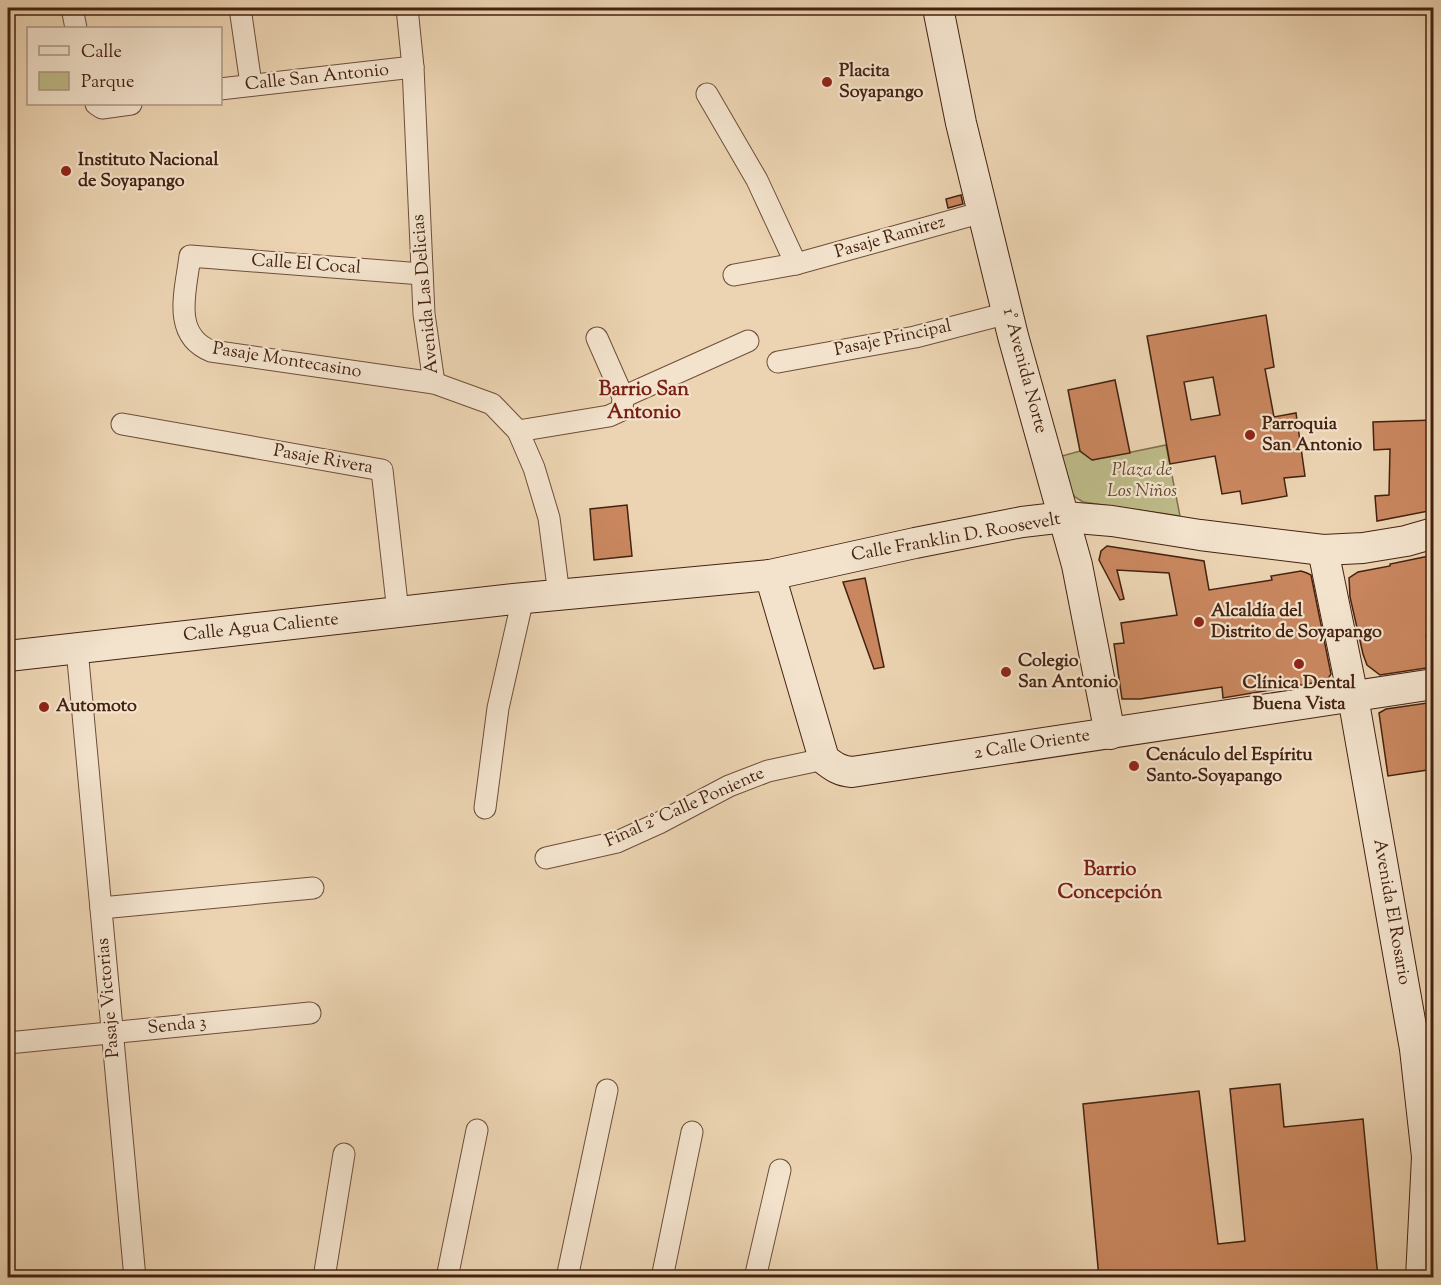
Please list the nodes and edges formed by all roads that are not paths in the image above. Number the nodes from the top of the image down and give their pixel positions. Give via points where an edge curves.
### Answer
1 (72, 8) edge
2 (240, 8) edge
3 (407, 8) edge
4 (938, 8) edge
5 (76, 27) edge
6 (413, 67) junction
7 (251, 84) junction
8 (222, 89) edge
9 (707, 94) dead end
10 (98, 105) edge
11 (124, 105) edge
12 (983, 212) junction
13 (190, 256) joint
14 (796, 264) junction
15 (422, 274) junction
16 (734, 275) dead end
17 (1008, 313) junction
18 (597, 338) dead end
19 (748, 341) dead end
20 (778, 362) dead end
21 (434, 383) junction
22 (623, 397) junction
23 (122, 424) dead end
24 (518, 431) junction
25 (1065, 517) junction
26 (1434, 533) edge
27 (1323, 550) junction
28 (770, 575) junction
29 (559, 595) junction
30 (519, 599) junction
31 (398, 612) junction
32 (77, 649) junction
33 (8, 656) edge
34 (1434, 684) edge
35 (1353, 697) junction
36 (1110, 734) junction
37 (824, 759) junction
38 (485, 808) dead end
39 (546, 858) dead end
40 (314, 888) dead end
41 (101, 908) junction
42 (310, 1013) dead end
43 (113, 1033) junction
44 (8, 1043) edge
45 (608, 1090) dead end
46 (477, 1130) dead end
47 (692, 1132) dead end
48 (1430, 1150) edge
49 (344, 1154) dead end
50 (780, 1170) dead end
51 (135, 1278) edge
52 (324, 1278) edge
53 (447, 1278) edge
54 (567, 1278) edge
55 (662, 1278) edge
56 (755, 1278) edge
57 (1421, 1278) edge

1 - 5 street
2 - 7 street
3 - 6 street, Avenida Las Delicias
4 - 12 main road, 1° Avenida Norte
6 - 7 street, Calle San Antonio
6 - 15 street, Avenida Las Delicias
7 - 8 street, Calle San Antonio
9 - 14 street via 757,180
10 - 11 street
12 - 14 street, Pasaje Ramirez
12 - 17 main road, 1° Avenida Norte
13 - 15 street, Calle El Cocal
13 - 21 street, Pasaje Montecasino via 184,317 192,338 202,348
14 - 16 street, Pasaje Ramirez
15 - 21 street, Avenida Las Delicias
17 - 20 street, Pasaje Principal via 915,337
17 - 25 main road, 1° Avenida Norte
18 - 22 street
19 - 22 street
21 - 24 street, Avenida Las Delicias via 492,404
22 - 24 street via 622,410 609,416
23 - 31 street, Pasaje Rivera via 382,470
24 - 29 street, Avenida Las Delicias via 549,518
25 - 27 main road, Calle Franklin D. Roosevelt
25 - 28 main road, Calle Franklin D. Roosevelt via 915,543
25 - 36 main road, 1° Avenida Norte
26 - 27 main road, Calle Franklin D. Roosevelt via 1363,548
27 - 35 main road, Avenida El Rosario
28 - 29 main road, Calle Franklin D. Roosevelt
28 - 37 main road
29 - 30 main road, Calle Franklin D. Roosevelt
30 - 31 main road, Calle Agua Caliente
30 - 38 street via 498,708
31 - 32 main road, Calle Agua Caliente
32 - 33 main road, Calle Agua Caliente
32 - 41 street, Pasaje Victorias
34 - 35 main road, 2 Calle Oriente
35 - 36 main road, 2 Calle Oriente
35 - 48 main road, Avenida El Rosario
36 - 37 main road, 2 Calle Oriente via 852,772 834,767
37 - 39 street, Final 2° Calle Poniente via 748,778 617,842
40 - 41 street
41 - 43 street, Pasaje Victorias
42 - 43 street, Senda 3
43 - 44 street, Senda 3
43 - 51 street, Pasaje Victorias
45 - 54 street
46 - 53 street
47 - 55 street
48 - 57 main road, Avenida El Rosario
49 - 52 street
50 - 56 street

